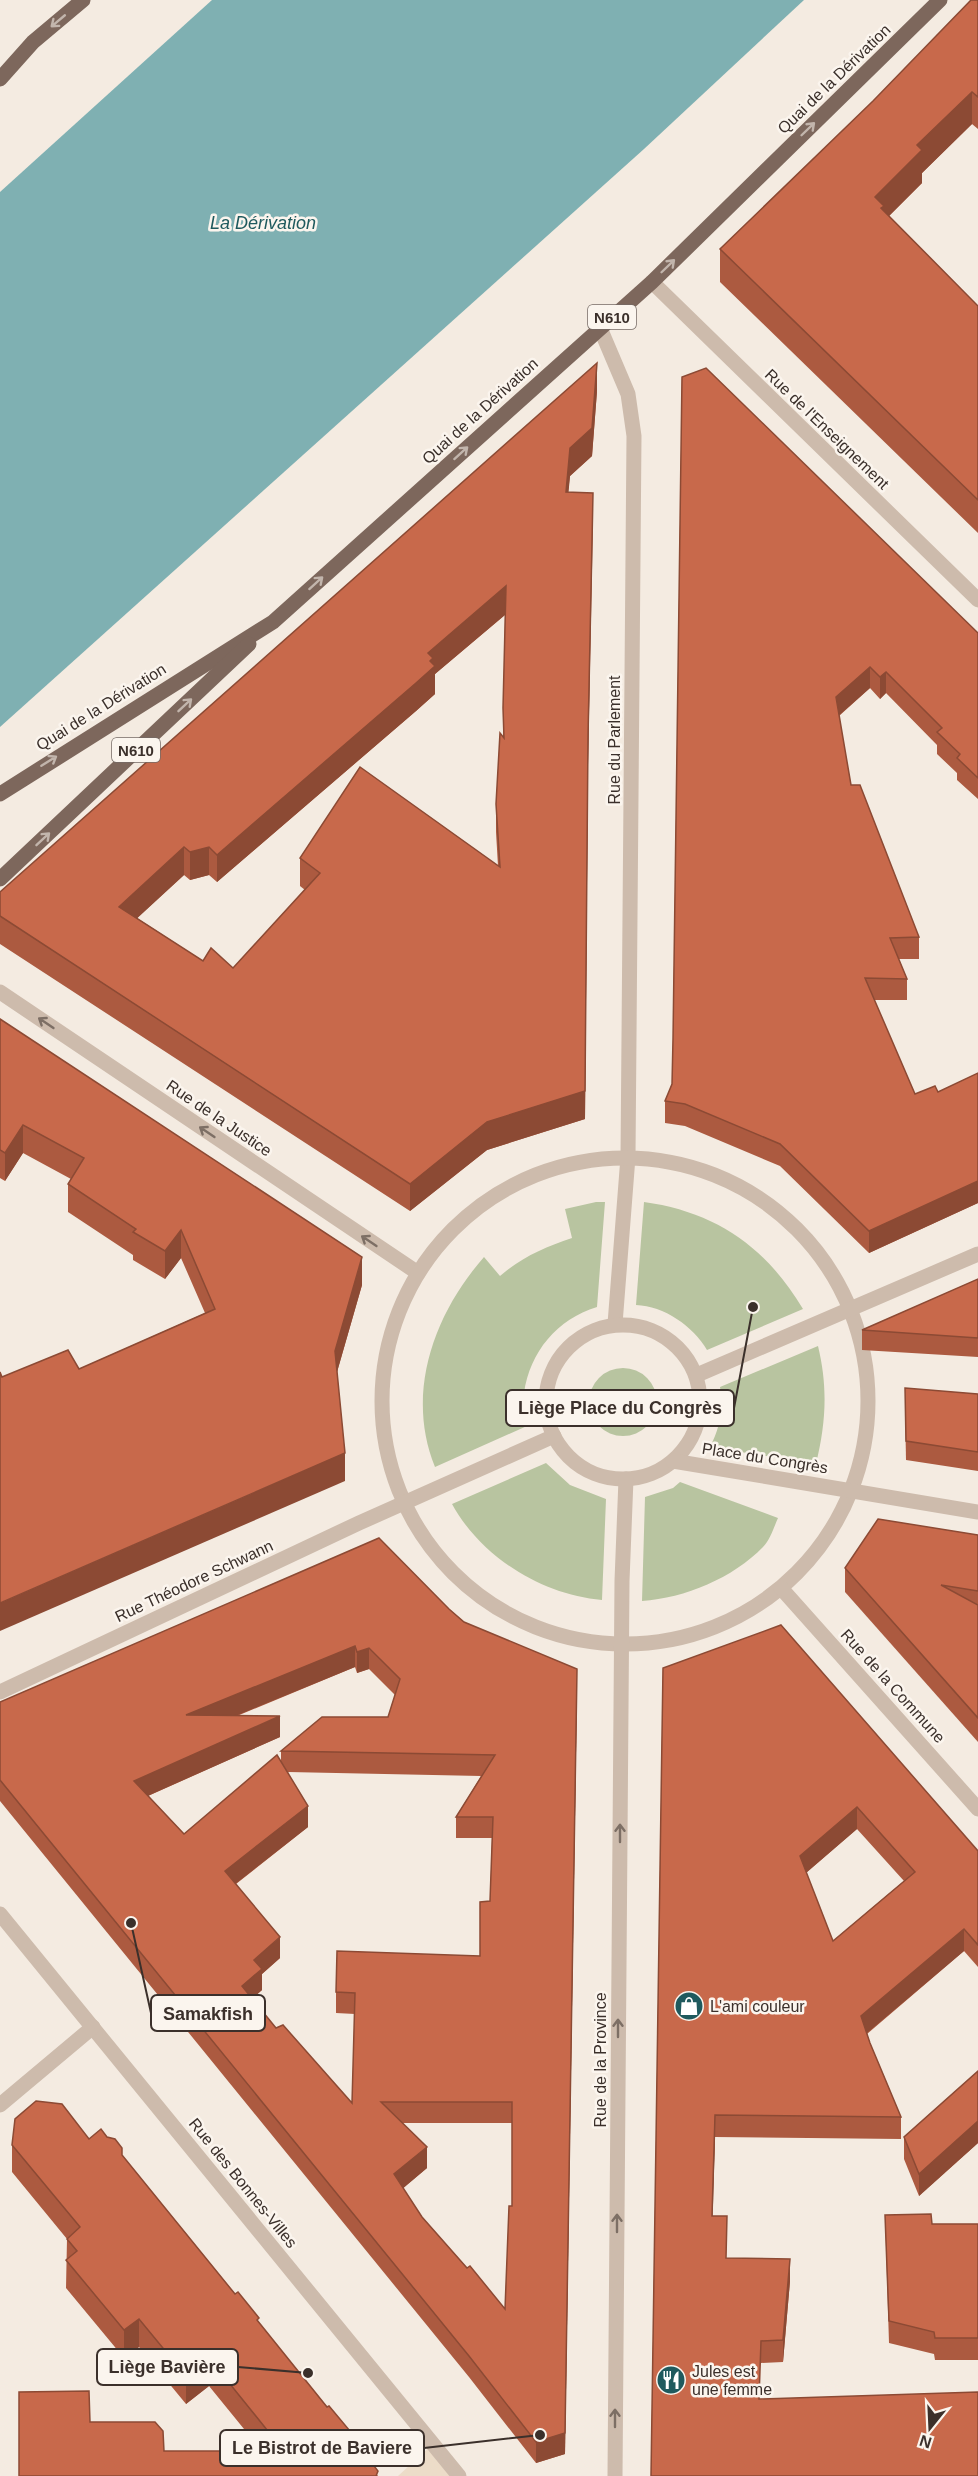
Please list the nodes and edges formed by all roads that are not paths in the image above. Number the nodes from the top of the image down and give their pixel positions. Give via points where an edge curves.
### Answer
1 (82, 0) edge
2 (940, 0) edge
3 (33, 42) junction
4 (0, 65) edge
5 (0, 79) edge
6 (652, 282) junction
7 (600, 328) junction
8 (978, 600) edge
9 (273, 622) junction
10 (0, 794) edge
11 (0, 879) edge
12 (0, 992) edge
13 (628, 1157) junction
14 (978, 1254) edge
15 (418, 1274) junction
16 (850, 1311) junction
17 (615, 1324) junction
18 (697, 1375) junction
19 (554, 1436) junction
20 (673, 1461) junction
21 (626, 1479) junction
22 (852, 1490) junction
23 (404, 1503) junction
24 (978, 1512) edge
25 (781, 1588) junction
26 (622, 1645) junction
27 (0, 1692) edge
28 (978, 1809) edge
29 (0, 1914) edge
30 (93, 2027) junction
31 (0, 2104) edge
32 (459, 2476) edge
33 (615, 2476) edge

1 -> 3 main road
6 -> 2 main road, Quai de la Dérivation / N610
3 - 4 main road
3 - 5 main road
6 - 7 main road, Quai de la Dérivation / N610
6 - 8 street, Rue de l'Enseignement
9 -> 7 main road, Quai de la Dérivation / N610
7 - 13 street, Rue du Parlement via 628,394 634,436
10 -> 9 main road, Quai de la Dérivation / N610
11 -> 9 main road, N610
15 -> 12 street, Rue de la Justice
13 - 15 street via 552,1168 517,1183 484,1202 454,1227
13 - 16 street via 666,1161 703,1171 771,1206 800,1231 824,1261
13 - 17 street
14 - 16 street
15 - 23 street via 393,1322 384,1359 381,1397 383,1436 391,1473
16 - 18 street
16 - 22 street via 866,1366 869,1405 865,1443
17 - 18 street, Place du Congrès via 641,1325 665,1336 684,1353
17 - 19 street, Place du Congrès via 590,1331 568,1347 552,1369 545,1396 548,1424
18 - 20 street, Place du Congrès via 702,1400 698,1426 684,1451
19 - 21 street, Place du Congrès via 581,1467 608,1478
19 - 23 street
20 - 21 street, Place du Congrès via 663,1469
20 - 22 street, Place du Congrès
21 - 26 street
22 - 24 street, Place du Congrès
22 - 25 street via 821,1547
23 - 26 street via 427,1548 491,1608 546,1632
23 - 27 street, Rue Théodore Schwann
25 - 26 street via 733,1620 697,1634
25 - 28 street, Rue de la Commune
33 -> 26 street, Rue de la Province
29 - 30 street, Rue des Bonnes-Villes
30 - 31 street
30 - 32 street, Rue des Bonnes-Villes

